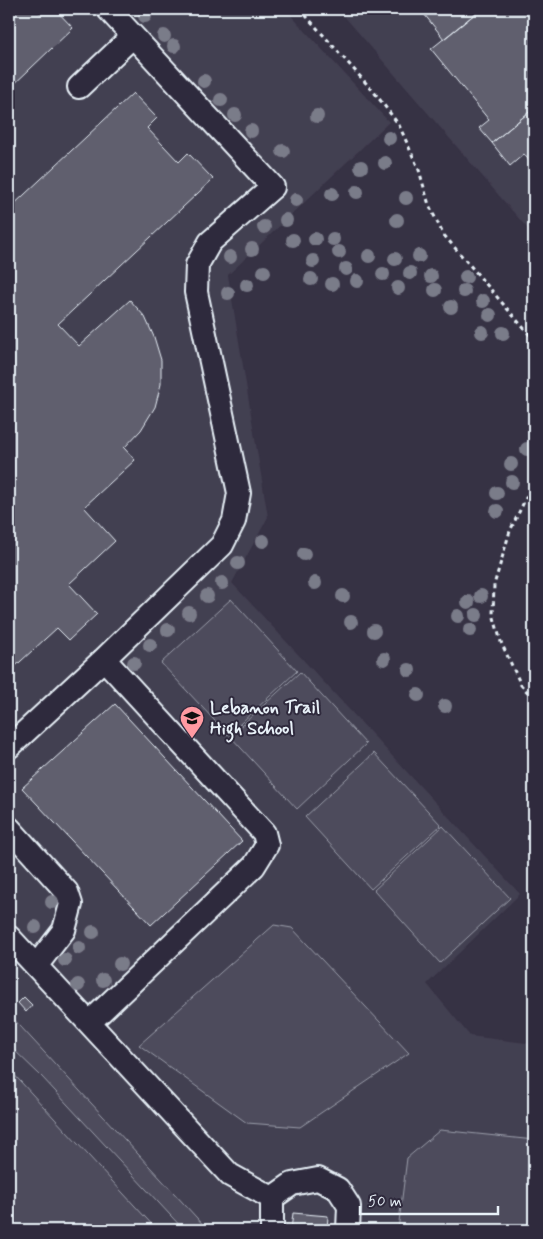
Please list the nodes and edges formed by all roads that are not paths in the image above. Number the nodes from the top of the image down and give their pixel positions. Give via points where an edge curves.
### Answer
1 (108, 9) edge
2 (133, 36) junction
3 (79, 87) dead end
4 (104, 659) junction
5 (9, 747) edge
6 (9, 828) edge
7 (9, 937) edge
8 (36, 966) junction
9 (89, 1023) junction
10 (272, 1198) junction
11 (272, 1230) edge
12 (348, 1230) edge

1 - 2 lane
2 - 3 lane
2 - 4 lane via 273,187 210,242 198,265 196,292 239,493 234,521 222,545
4 - 5 lane
4 - 9 lane via 264,833 267,845 254,866
6 - 8 lane via 66,892 71,904 64,930
7 - 8 lane
8 - 9 lane
9 - 10 lane via 230,1176
10 - 11 lane
10 - 12 lane via 292,1184 318,1178 338,1189 349,1206

